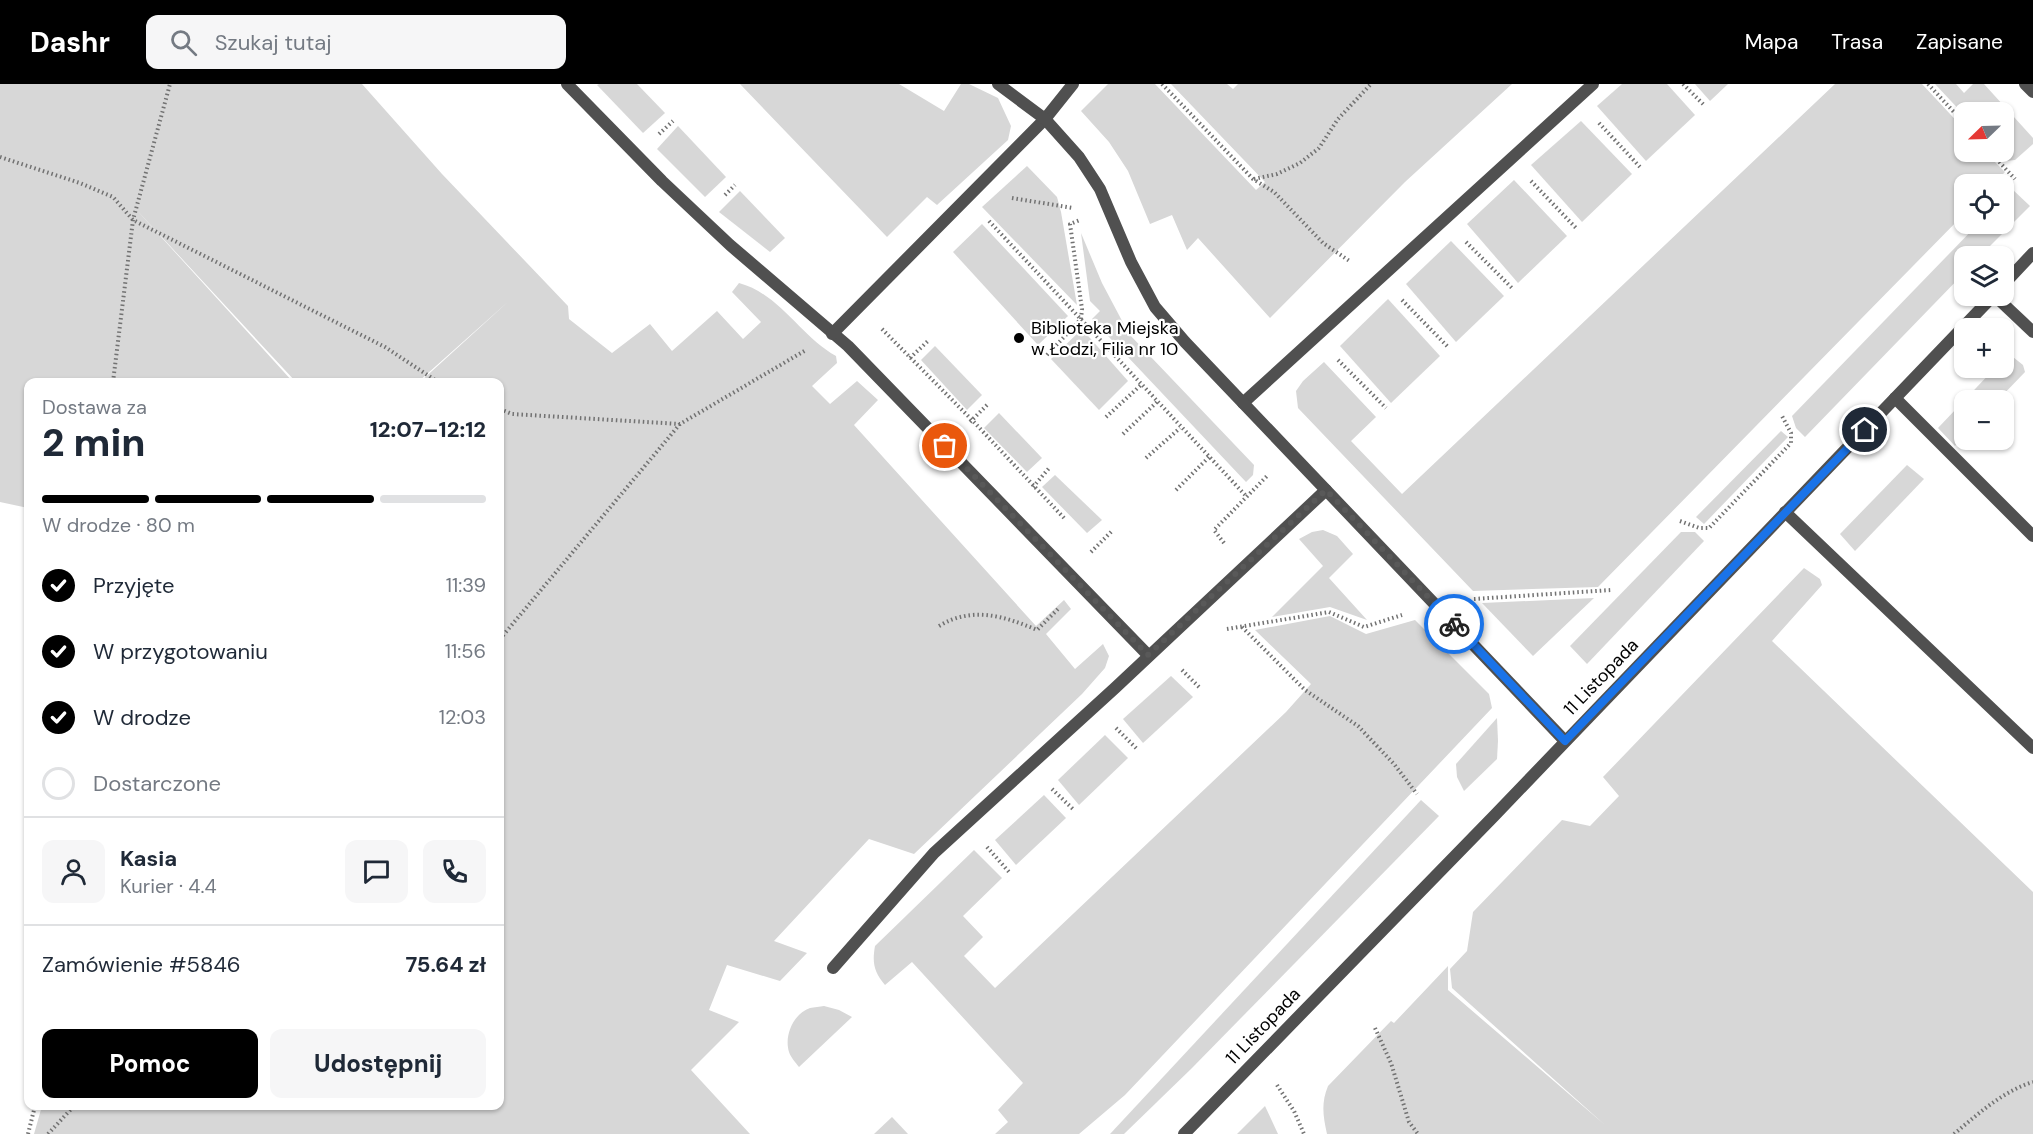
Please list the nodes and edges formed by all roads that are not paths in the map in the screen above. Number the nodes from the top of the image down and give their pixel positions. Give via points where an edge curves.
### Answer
1 (567, 84) edge
2 (998, 84) edge
3 (1073, 84) edge
4 (1593, 84) edge
5 (2025, 84) edge
6 (2033, 92) edge
7 (1045, 119) junction
8 (2033, 254) edge
9 (2014, 274) edge
10 (1984, 306) edge
11 (2005, 306) edge
12 (2033, 332) edge
13 (832, 334) junction
14 (1895, 398) junction
15 (1243, 403) junction
16 (1326, 490) junction
17 (1785, 512) junction
18 (2033, 536) edge
19 (1148, 655) junction
20 (1565, 741) junction
21 (2033, 748) edge
22 (833, 968) dead end
23 (1184, 1134) edge

1 - 13 street via 662,181
2 - 7 street
3 - 7 street
4 - 15 street
5 - 6 street
7 - 13 street
7 - 15 street via 1096,182 1155,307
8 - 9 street
10 - 14 street, 11 Listopada
11 - 12 street
13 - 19 street
14 - 17 street, 11 Listopada
14 - 18 street
15 - 16 street
16 - 19 street
16 - 20 street
17 - 20 street, 11 Listopada
17 - 21 street
19 - 22 street via 934,853
20 - 23 street, 11 Listopada

